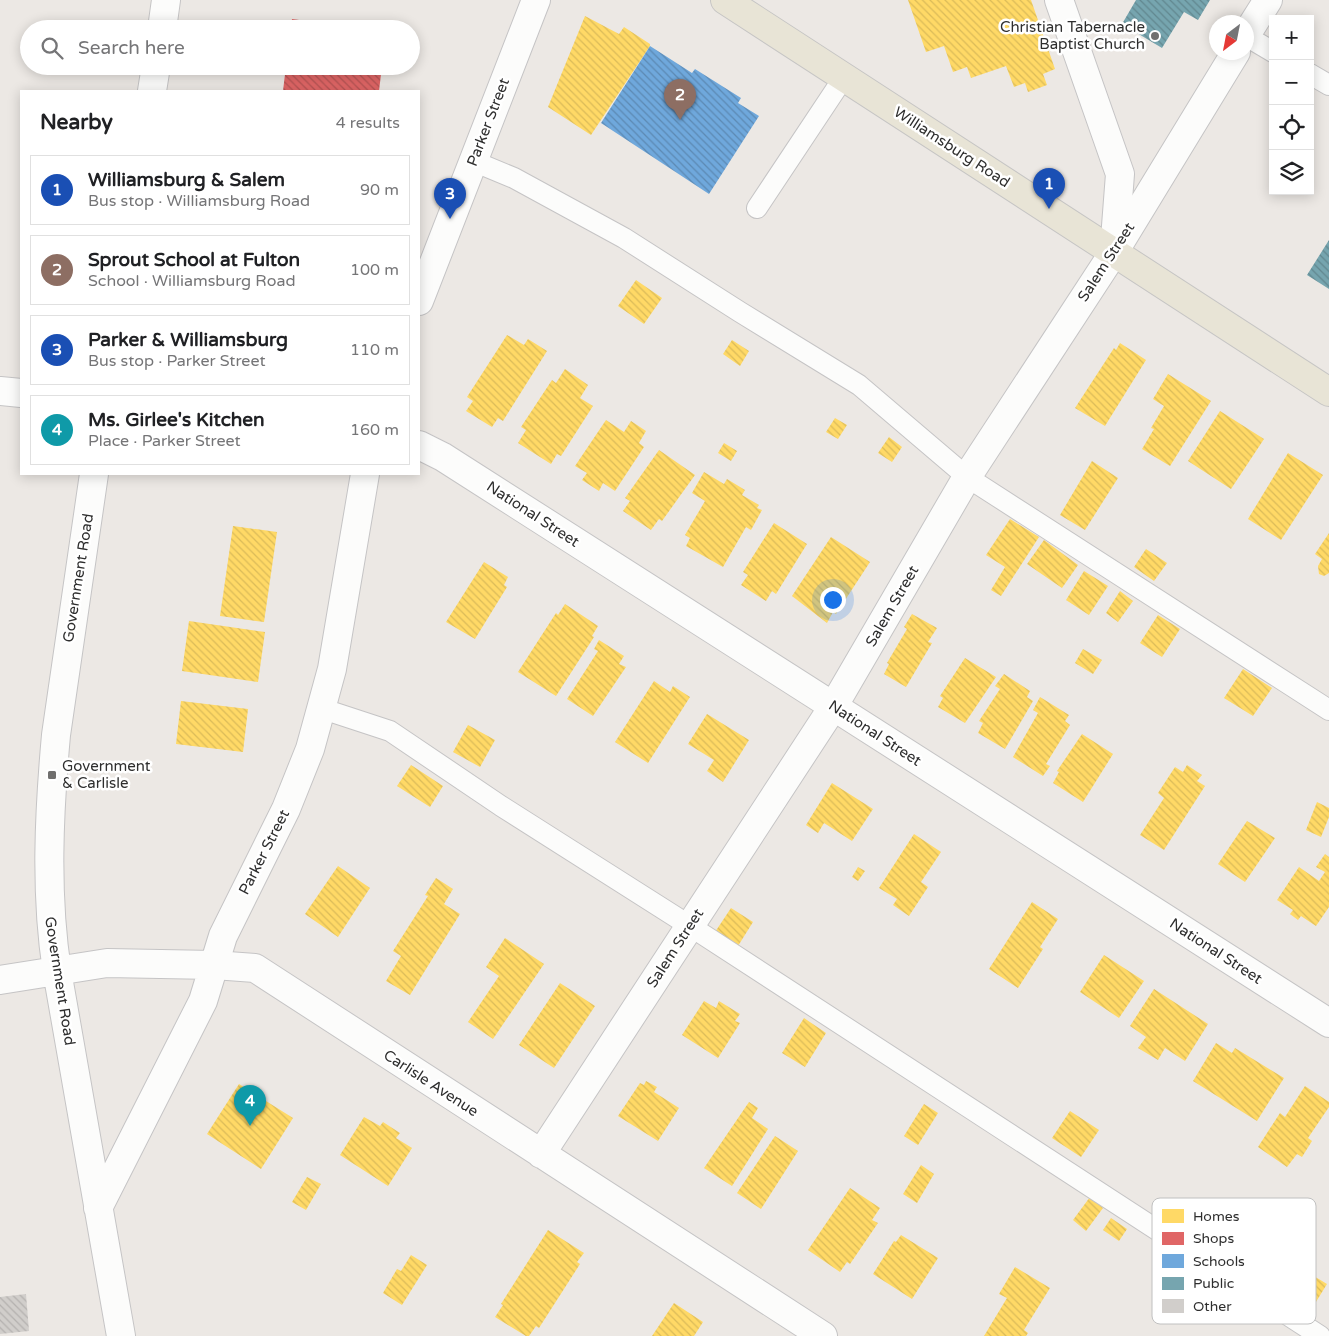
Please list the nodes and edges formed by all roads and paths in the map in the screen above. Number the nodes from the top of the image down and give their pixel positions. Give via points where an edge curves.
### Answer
1 (166, 0) edge
2 (536, 0) edge
3 (726, 0) edge
4 (1059, 0) edge
5 (1268, 0) edge
6 (163, 20) edge
7 (1254, 23) edge
8 (1254, 41) edge
9 (1269, 50) edge
10 (1231, 60) edge
11 (155, 75) edge
12 (1314, 76) edge
13 (844, 77) junction
14 (1329, 85) edge
15 (152, 90) edge
16 (473, 161) junction
17 (757, 208) dead end
18 (1114, 252) junction
19 (420, 297) edge
20 (0, 391) edge
21 (1329, 392) edge
22 (20, 393) edge
23 (420, 446) edge
24 (94, 475) edge
25 (364, 475) edge
26 (967, 477) junction
27 (833, 706) junction
28 (322, 710) junction
29 (1329, 710) edge
30 (690, 926) junction
31 (214, 965) junction
32 (57, 971) junction
33 (0, 980) edge
34 (1329, 1023) edge
35 (541, 1154) junction
36 (98, 1208) junction
37 (1152, 1227) edge
38 (1302, 1324) edge
39 (121, 1336) edge
40 (823, 1336) edge
41 (1320, 1336) edge

1 - 6 street
2 - 16 street, Parker Street
3 - 13 main road, Williamsburg Road
4 - 18 street via 1120,174
5 - 7 street
8 - 9 lane
10 - 18 street, Salem Street
11 - 15 street
12 - 14 lane
13 - 17 lane
13 - 18 main road, Williamsburg Road
16 - 19 street, Parker Street
16 - 26 lane via 514,178 624,238 859,384
18 - 21 main road, Williamsburg Road
18 - 26 street, Salem Street
20 - 22 street
23 - 27 street, National Street via 452,462
24 - 32 street, Government Road via 63,678 52,775 49,912
25 - 28 street, Parker Street via 332,669
26 - 27 street, Salem Street
26 - 29 lane
27 - 30 street, Salem Street
27 - 34 street, National Street
28 - 30 lane via 390,731
28 - 31 street, Parker Street via 292,796 236,906
30 - 35 street, Salem Street
30 - 37 lane
31 - 32 street, Carlisle Avenue via 107,963
31 - 35 street, Carlisle Avenue via 255,968
31 - 36 street, Parker Street via 203,1001
32 - 33 street, Carlisle Avenue
32 - 36 street, Government Road
35 - 40 street, Carlisle Avenue
36 - 39 street, Government Road
38 - 41 lane

